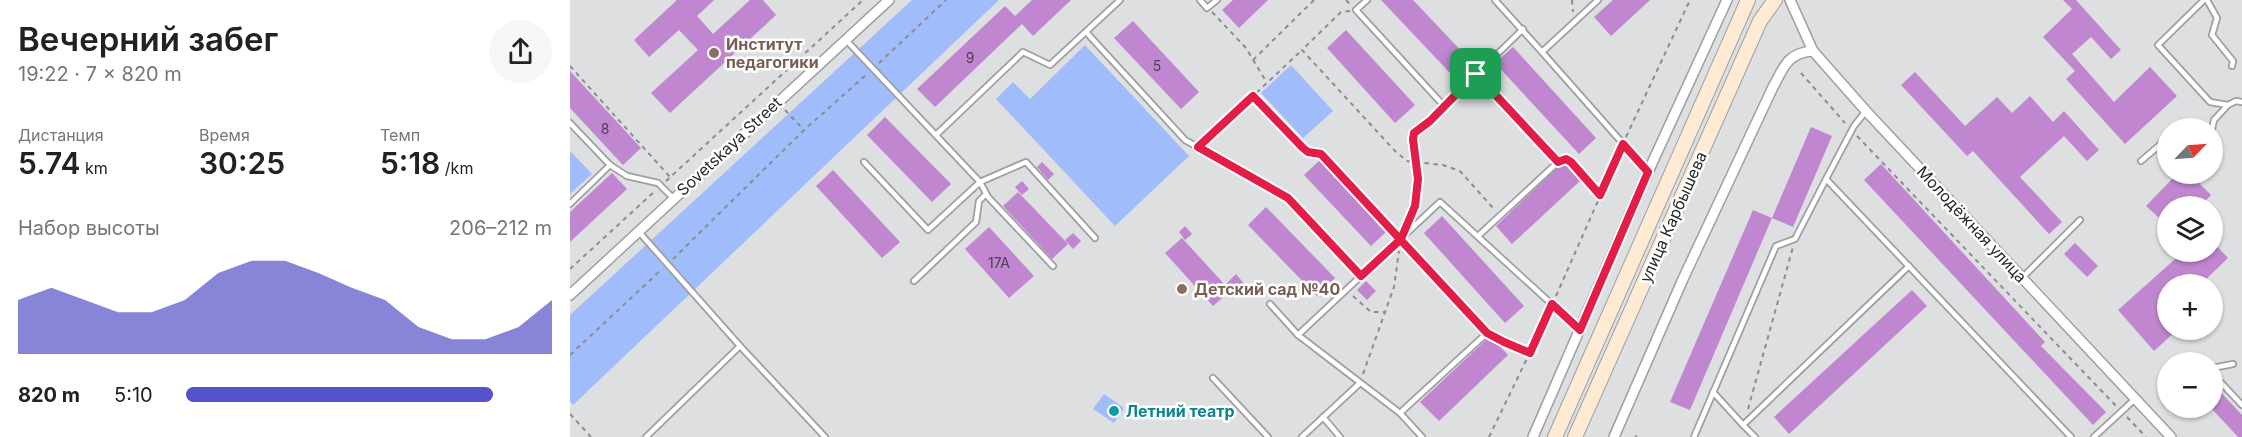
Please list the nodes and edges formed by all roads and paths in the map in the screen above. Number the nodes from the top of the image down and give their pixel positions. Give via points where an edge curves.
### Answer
1 (863, 0) edge
2 (889, 0) edge
3 (946, 0) edge
4 (1120, 0) edge
5 (1200, 0) edge
6 (1217, 0) edge
7 (1314, 0) edge
8 (1346, 0) edge
9 (1367, 0) edge
10 (1495, 0) edge
11 (1598, 0) edge
12 (1690, 0) edge
13 (1727, 0) edge
14 (1748, 0) edge
15 (1775, 0) edge
16 (1790, 0) edge
17 (2206, 0) edge
18 (1208, 8) junction
19 (1356, 10) junction
20 (1523, 29) junction
21 (1086, 32) junction
22 (846, 40) junction
23 (1302, 50) junction
24 (1813, 51) junction
25 (1542, 52) junction
26 (1253, 60) junction
27 (570, 66) edge
28 (2232, 66) dead end
29 (873, 69) junction
30 (1801, 73) dead end
31 (1476, 74) junction
32 (1267, 83) junction
33 (1253, 96) junction
34 (2242, 102) edge
35 (2228, 105) junction
36 (1444, 106) junction
37 (1866, 111) junction
38 (2216, 118) edge
39 (570, 123) edge
40 (1852, 130) junction
41 (936, 135) junction
42 (1623, 144) junction
43 (1198, 147) junction
44 (2157, 147) edge
45 (2141, 161) dead end
46 (864, 162) dead end
47 (1416, 162) junction
48 (1558, 162) junction
49 (610, 165) junction
50 (1648, 172) junction
51 (670, 177) junction
52 (1826, 179) junction
53 (980, 182) junction
54 (661, 186) junction
55 (986, 194) junction
56 (1600, 195) junction
57 (673, 198) junction
58 (570, 204) edge
59 (1500, 216) junction
60 (1408, 219) dead end
61 (2080, 220) dead end
62 (638, 231) junction
63 (1478, 236) junction
64 (1095, 238) dead end
65 (1401, 239) junction
66 (1796, 239) junction
67 (668, 264) junction
68 (1053, 266) dead end
69 (1909, 267) junction
70 (570, 269) edge
71 (1361, 276) junction
72 (2022, 278) junction
73 (914, 281) dead end
74 (1347, 289) junction
75 (570, 295) edge
76 (1270, 304) dead end
77 (1552, 304) junction
78 (1384, 312) junction
79 (1580, 330) junction
80 (1487, 333) junction
81 (1298, 335) junction
82 (740, 346) junction
83 (1530, 353) junction
84 (570, 355) edge
85 (2233, 364) dead end
86 (2223, 366) edge
87 (1213, 378) dead end
88 (1360, 382) junction
89 (2223, 385) edge
90 (1713, 392) junction
91 (2135, 399) junction
92 (2242, 405) edge
93 (2121, 412) junction
94 (1400, 413) junction
95 (570, 414) edge
96 (1323, 417) junction
97 (1743, 425) junction
98 (591, 437) edge
99 (646, 437) edge
100 (825, 437) edge
101 (1268, 437) edge
102 (1302, 437) edge
103 (1340, 437) edge
104 (1422, 437) edge
105 (1489, 437) edge
106 (1533, 437) edge
107 (1555, 437) edge
108 (1575, 437) edge
109 (1614, 437) edge
110 (1694, 437) edge
111 (1755, 437) edge
112 (2071, 437) edge
113 (2094, 437) edge
114 (2146, 437) edge
115 (2171, 437) edge

1 - 51 path
2 - 22 street, Sovetskaya Street
3 - 29 path
4 - 21 lane
5 - 18 lane
6 - 18 lane
7 - 26 path
8 - 19 path
9 - 19 lane
10 - 20 lane
11 - 25 lane
12 - 42 path
13 - 50 street
14 - 107 street, улица Карбышева
15 - 108 street, улица Карбышева via 1760,21
16 - 24 street, Молодёжная улица
17 - 28 lane via 2217,18 2212,35 2233,61
17 - 35 lane via 2158,45 2210,102
18 - 26 path
19 - 23 path via 1341,12
19 - 36 lane
20 - 25 lane
20 - 31 lane
21 - 41 lane via 1050,65 1023,52
21 - 43 lane via 1185,140
22 - 29 lane
22 - 57 street, Sovetskaya Street
23 - 32 path
23 - 47 path via 1395,151 1407,161
24 - 37 street, Молодёжная улица
24 - 109 street via 1790,58 1773,87
25 - 42 lane
26 - 32 path
27 - 51 path
29 - 41 lane
29 - 67 path via 804,130
30 - 40 path
31 - 36 lane
31 - 48 lane
32 - 33 path
33 - 43 path
33 - 65 path via 1303,148 1321,154
34 - 35 lane
35 - 38 lane
36 - 47 path via 1414,133
37 - 40 lane
37 - 72 street, Молодёжная улица
39 - 49 lane
40 - 52 lane
40 - 93 path
41 - 53 lane
42 - 50 lane
42 - 56 path
43 - 71 lane via 1288,198
44 - 45 lane
46 - 53 lane via 928,230
47 - 59 path via 1460,171
47 - 60 path via 1418,193
48 - 56 path via 1571,162
48 - 59 lane
49 - 54 lane via 627,176
49 - 58 lane
50 - 79 street
51 - 54 path
52 - 66 lane
52 - 69 lane
53 - 55 lane
53 - 64 lane via 1026,162
54 - 57 lane
54 - 70 path
55 - 68 lane
55 - 73 lane via 979,201 976,222
56 - 77 path
57 - 62 street, Sovetskaya Street
59 - 63 lane
61 - 72 lane
62 - 67 lane
62 - 75 street, Sovetskaya Street
63 - 65 lane via 1440,202
63 - 77 lane
65 - 71 lane
65 - 78 path via 1394,287
65 - 80 lane
66 - 90 lane via 1776,246
66 - 97 path
67 - 82 lane
67 - 84 path
69 - 97 lane
69 - 112 lane
71 - 74 lane
72 - 91 street, Молодёжная улица
74 - 78 path via 1366,309
74 - 81 lane
76 - 81 lane
77 - 79 lane
77 - 83 path
78 - 88 path
79 - 106 street
80 - 83 path
80 - 94 lane
81 - 88 lane
82 - 99 lane
82 - 100 lane
83 - 105 path
85 - 86 lane
87 - 101 lane
88 - 94 lane
88 - 96 lane
89 - 92 lane
90 - 97 lane
90 - 110 lane
91 - 93 lane
91 - 115 street, Молодёжная улица
93 - 113 lane
93 - 114 path
94 - 104 lane
95 - 98 path
96 - 102 lane
96 - 103 lane
97 - 111 lane

